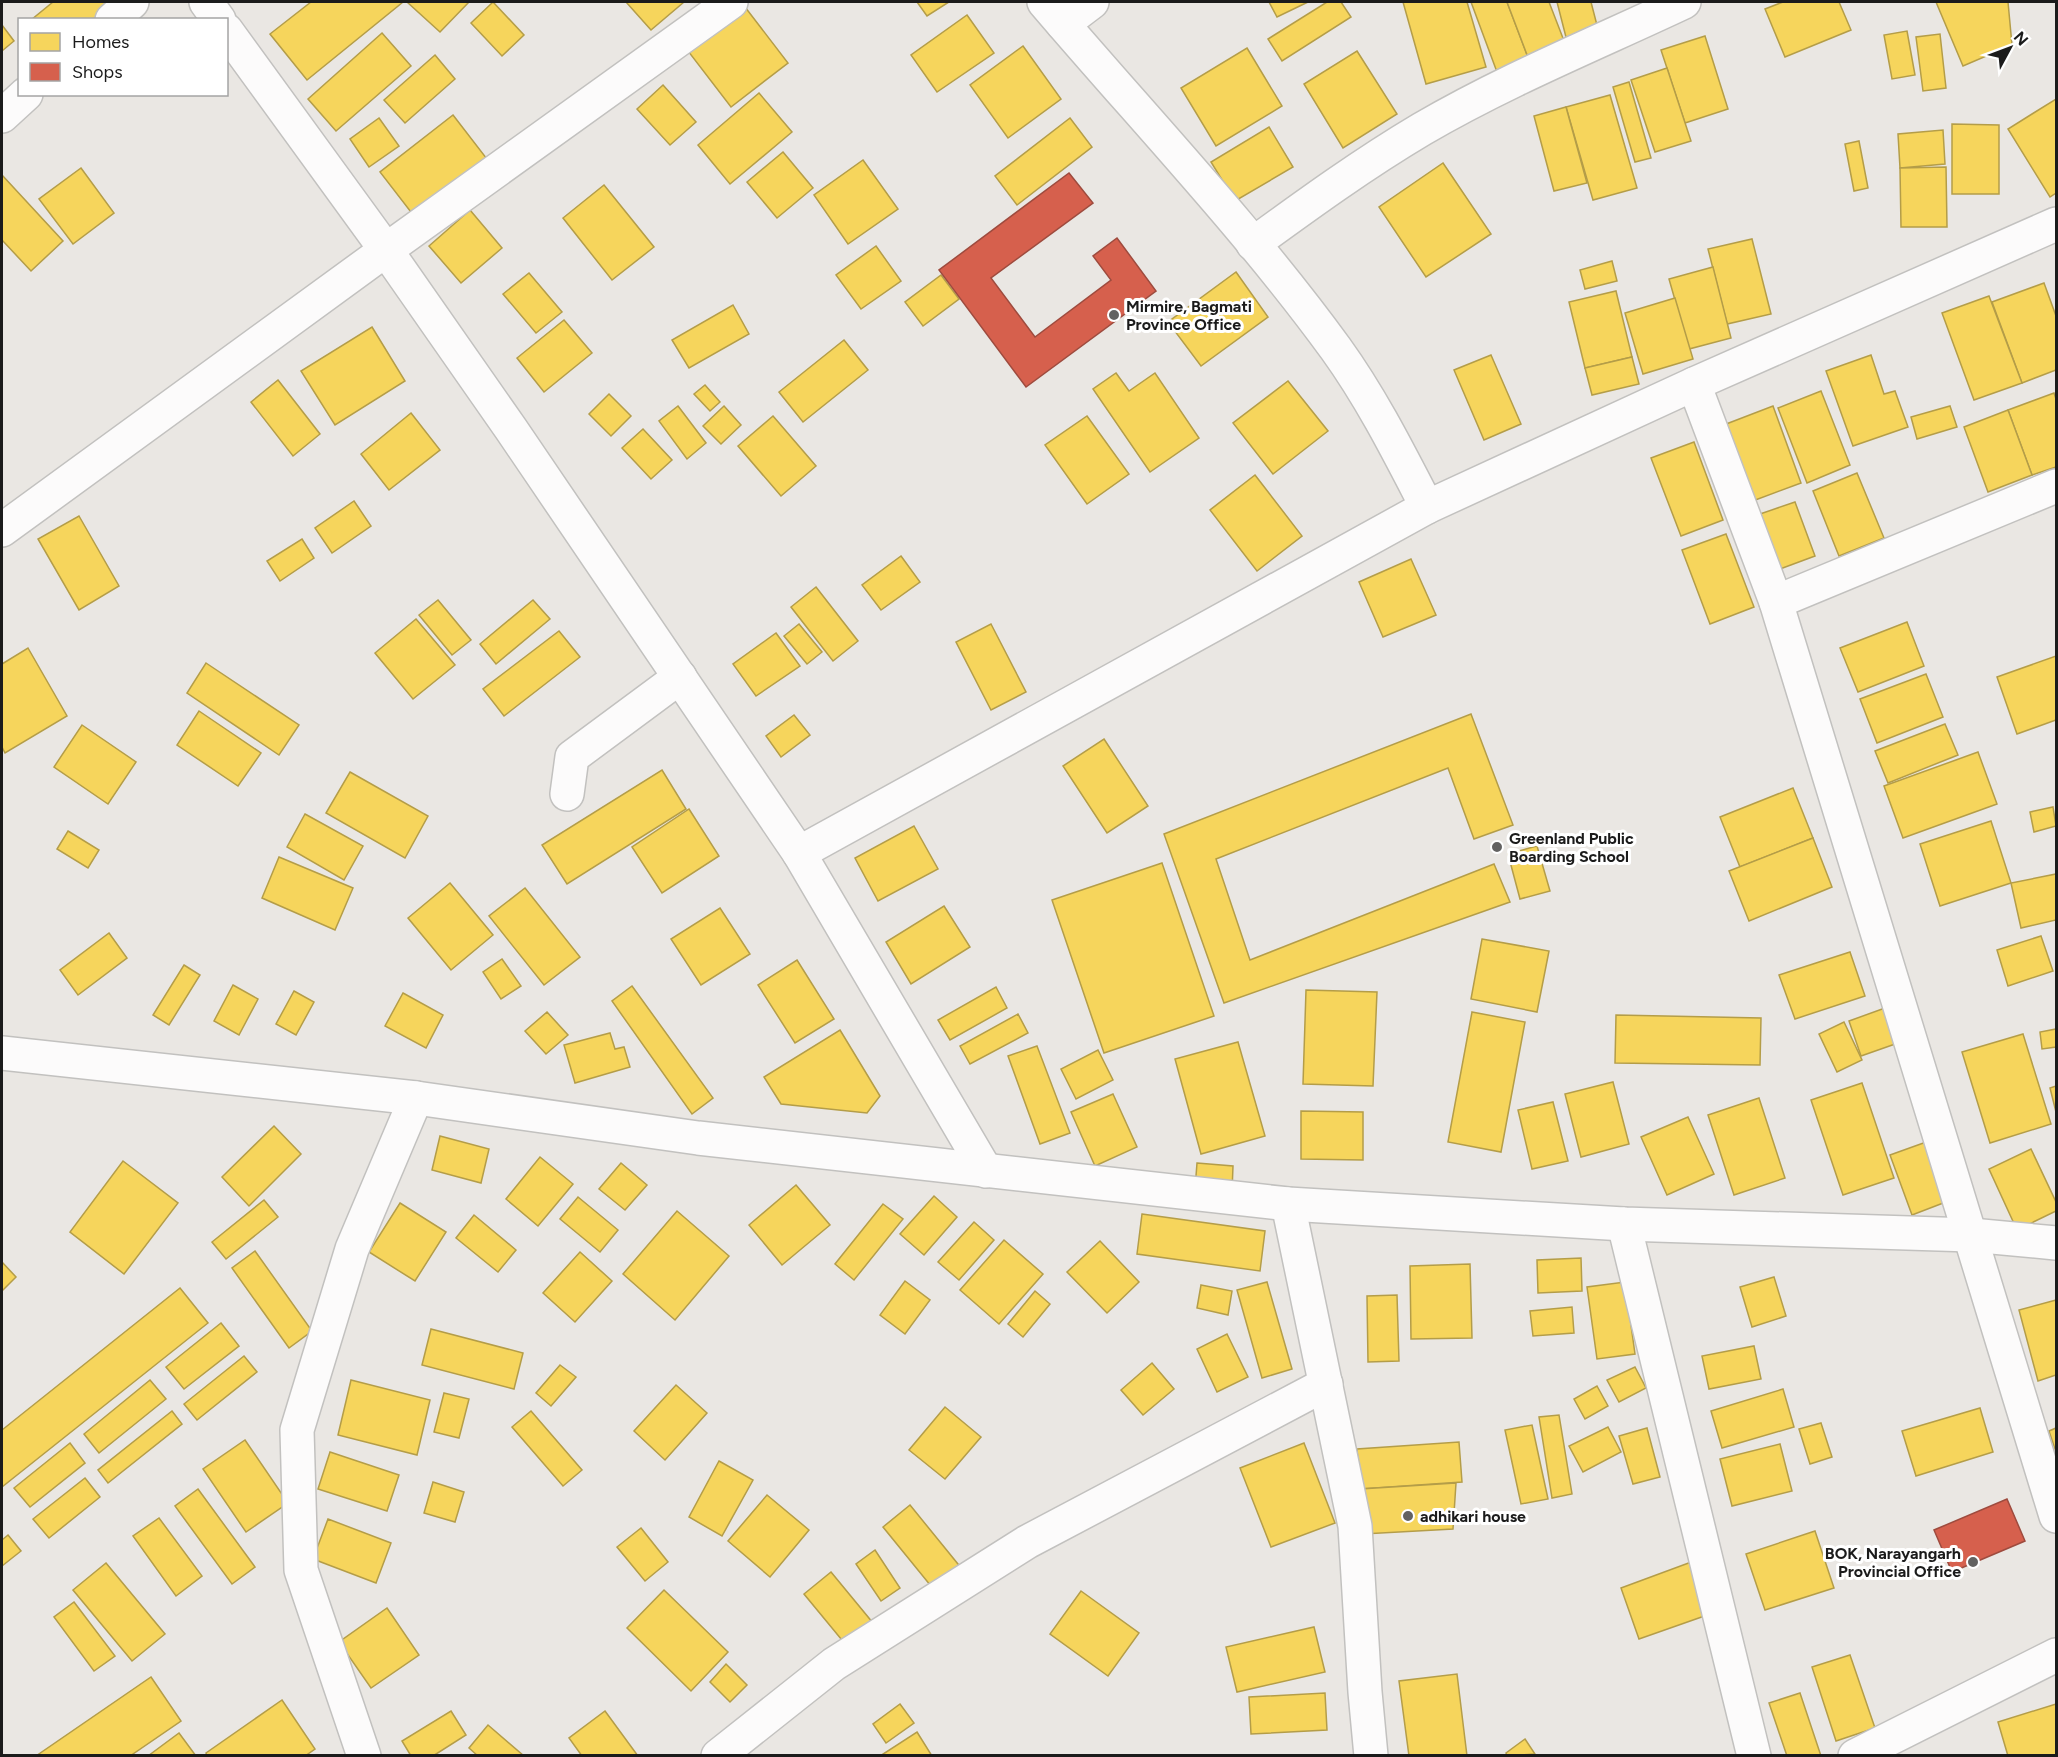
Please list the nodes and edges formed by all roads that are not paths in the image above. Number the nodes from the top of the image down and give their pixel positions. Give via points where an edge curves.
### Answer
1 (132, 2) edge
2 (731, 2) edge
3 (1092, 2) edge
4 (1684, 2) edge
5 (1054, 13) edge
6 (114, 18) edge
7 (228, 29) edge
8 (24, 96) edge
9 (2, 116) edge
10 (2056, 224) edge
11 (1253, 244) junction
12 (386, 250) junction
13 (1694, 384) junction
14 (2056, 486) edge
15 (1426, 507) junction
16 (2, 530) edge
17 (1776, 602) junction
18 (680, 677) junction
19 (567, 794) dead end
20 (799, 853) junction
21 (2, 1053) edge
22 (416, 1098) junction
23 (986, 1171) junction
24 (1288, 1204) junction
25 (1624, 1224) junction
26 (1971, 1235) junction
27 (2056, 1243) edge
28 (1326, 1384) junction
29 (2056, 1516) edge
30 (2056, 1655) edge
31 (364, 1755) edge
32 (718, 1755) edge
33 (1371, 1755) edge
34 (1754, 1755) edge
35 (1855, 1755) edge

1 - 6 street
2 - 12 street
3 - 5 street
4 - 11 street via 1424,128 1364,165
5 - 11 street
7 - 12 street
8 - 9 street
10 - 13 street
11 - 15 street via 1336,350 1377,412
12 - 16 street
12 - 18 street
13 - 15 street
13 - 17 street
14 - 17 street
15 - 20 street
17 - 26 street
18 - 19 street via 572,757
18 - 20 street
20 - 23 street
21 - 22 street
22 - 23 street via 698,1138
22 - 31 street via 352,1249 297,1430 301,1570
23 - 24 street
24 - 25 street
24 - 28 street
25 - 26 street
25 - 34 street
26 - 27 street
26 - 29 street
28 - 32 street via 1027,1542 834,1664
28 - 33 street via 1355,1526
30 - 35 street

